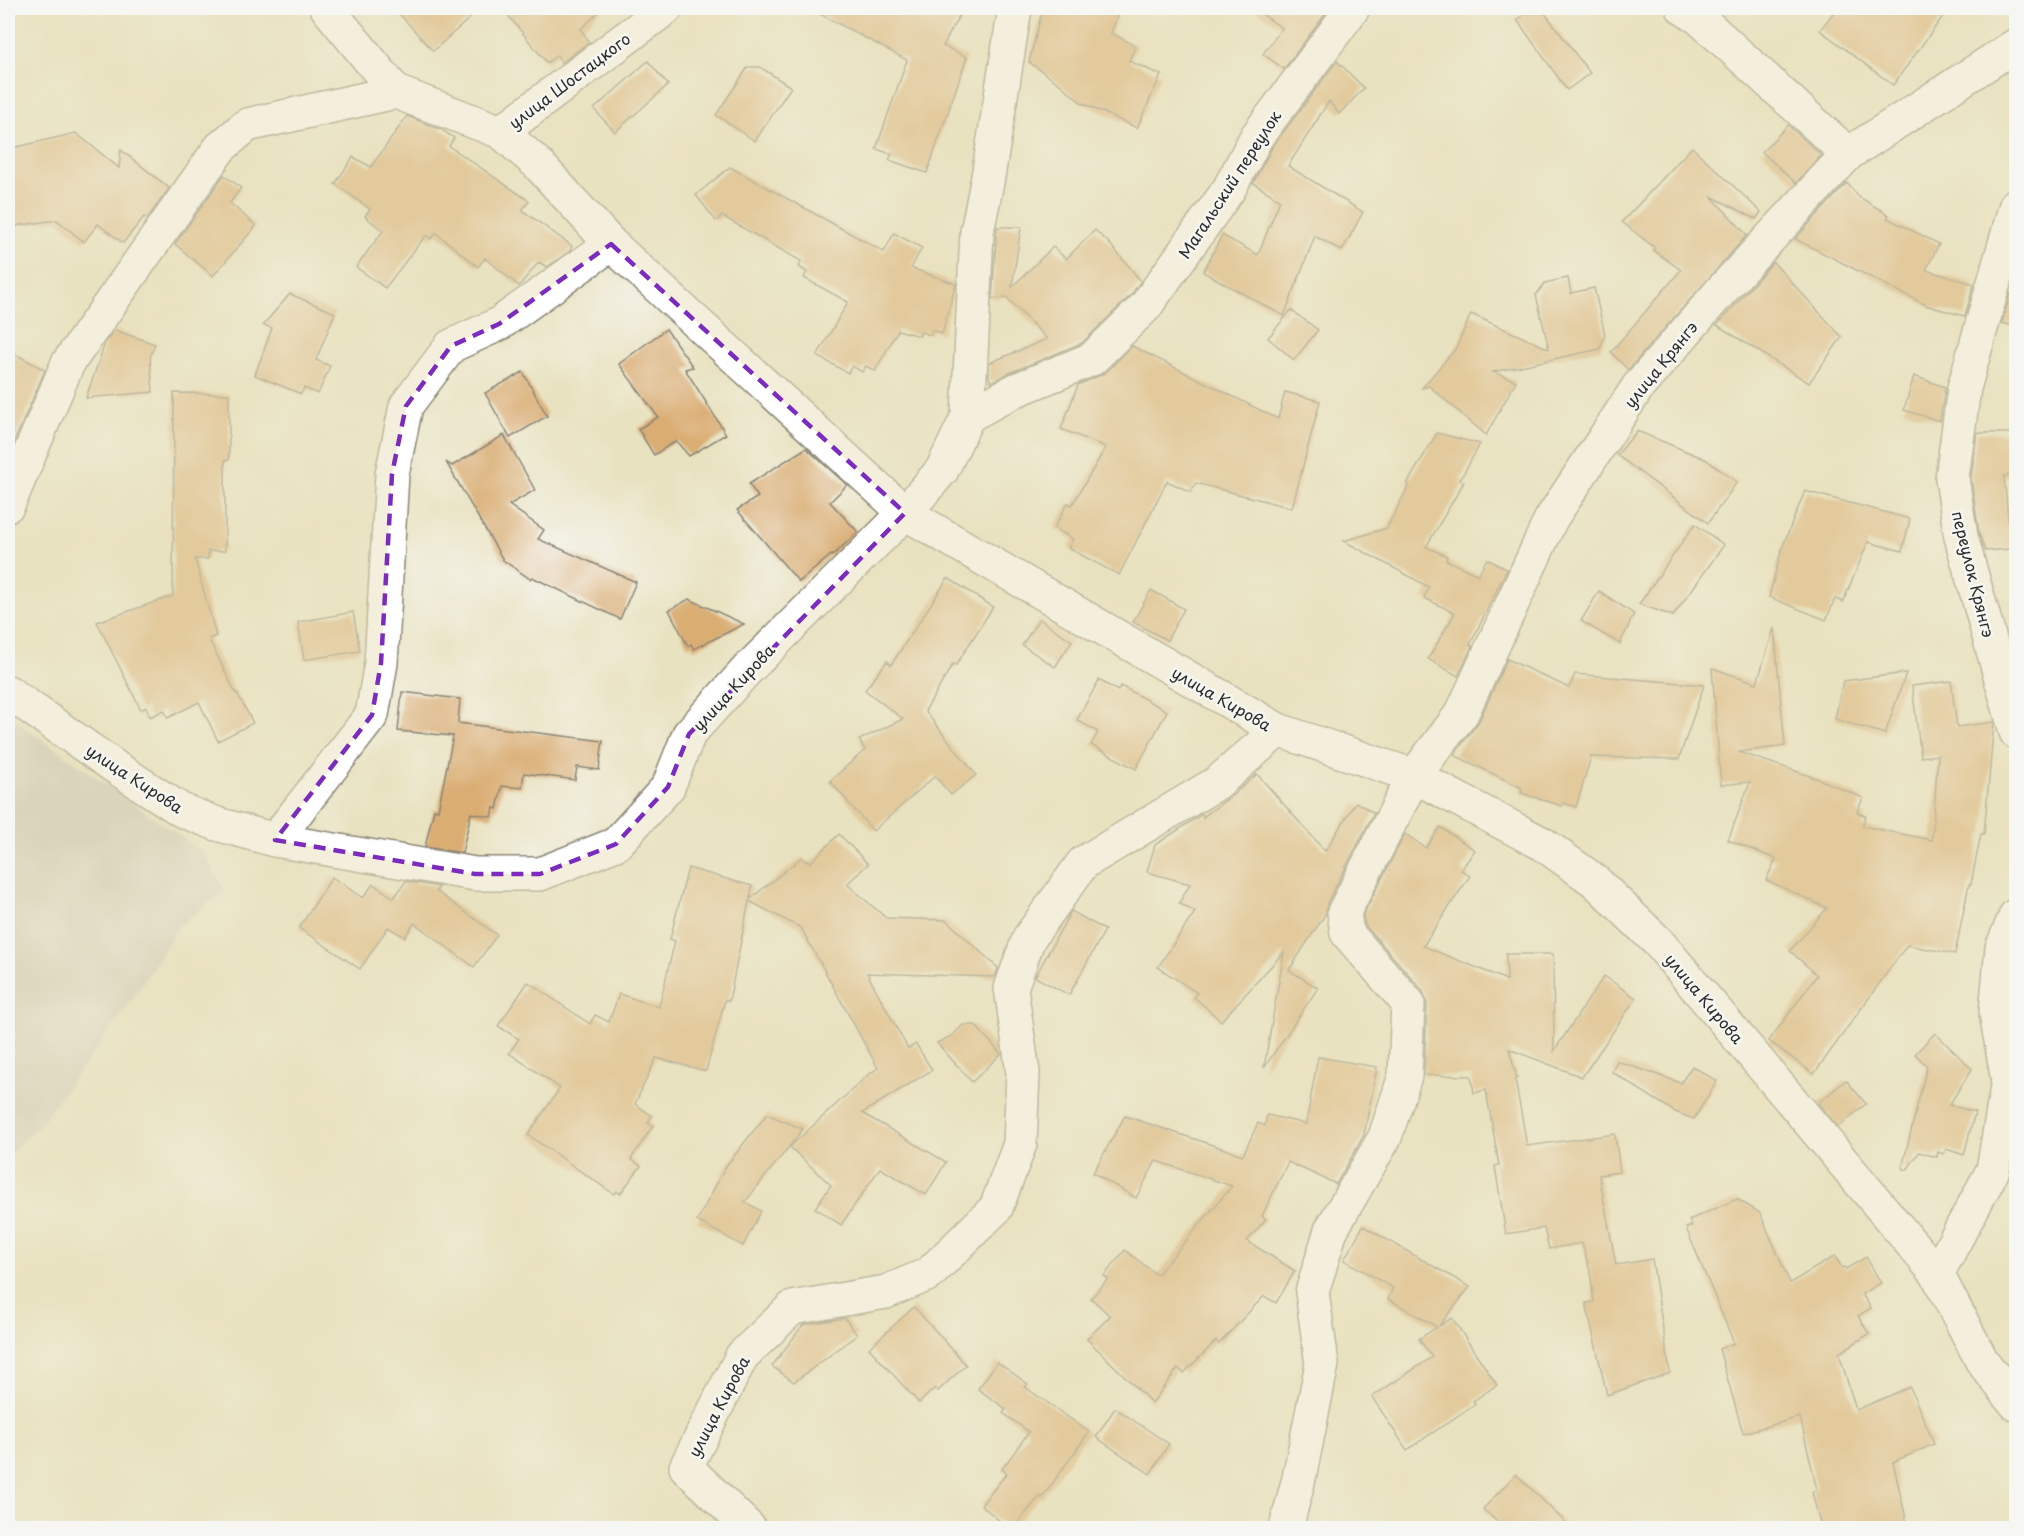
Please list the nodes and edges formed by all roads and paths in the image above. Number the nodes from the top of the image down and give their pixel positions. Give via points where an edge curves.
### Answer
1 (327, 8) edge
2 (666, 8) edge
3 (1015, 8) edge
4 (1353, 8) edge
5 (1683, 8) edge
6 (2016, 45) edge
7 (396, 92) junction
8 (501, 132) junction
9 (1848, 154) junction
10 (2016, 205) edge
11 (611, 244) junction
12 (968, 416) junction
13 (8, 505) edge
14 (905, 513) junction
15 (8, 692) edge
16 (1278, 730) junction
17 (2016, 732) edge
18 (1414, 777) junction
19 (275, 840) junction
20 (2016, 915) edge
21 (1937, 1274) junction
22 (2016, 1404) edge
23 (749, 1528) edge
24 (1286, 1528) edge

1 - 7 street
2 - 8 street, улица Шостацкого
3 - 12 street via 976,232
4 - 12 street, Магальский переулок via 1257,136 1229,189 1145,308 1092,359 1016,390
5 - 9 street via 1699,18
6 - 9 street, улица Крянгэ
7 - 8 street
7 - 13 street via 247,125 220,148 68,363
8 - 11 street via 538,164
9 - 18 street, улица Крянгэ via 1720,291 1638,387 1551,519 1462,713
10 - 17 street, переулок Крянгэ via 1964,388 1952,478 1961,537
11 - 14 street
11 - 19 street via 499,324 451,346 406,406 392,474 381,663 372,714
12 - 14 street via 942,470
14 - 16 street, улица Кирова
14 - 19 street, улица Кирова via 747,670 689,734 668,787 616,844 540,874 475,874
15 - 19 street, улица Кирова via 181,810
16 - 18 street, улица Кирова
16 - 23 street, улица Кирова via 1216,783 1083,863 1029,938 1011,988 1023,1073 1020,1144 996,1208 929,1274 886,1292 792,1308 742,1356 686,1467
18 - 21 street, улица Кирова via 1543,844 1595,881 1658,942
18 - 24 street, улица Крянгэ via 1344,912 1347,933 1408,1003 1406,1076 1385,1137 1331,1230 1312,1292 1322,1364
20 - 21 street via 2002,948 1996,1013 2008,1081 1993,1170
21 - 22 street, улица Кирова via 1982,1361

